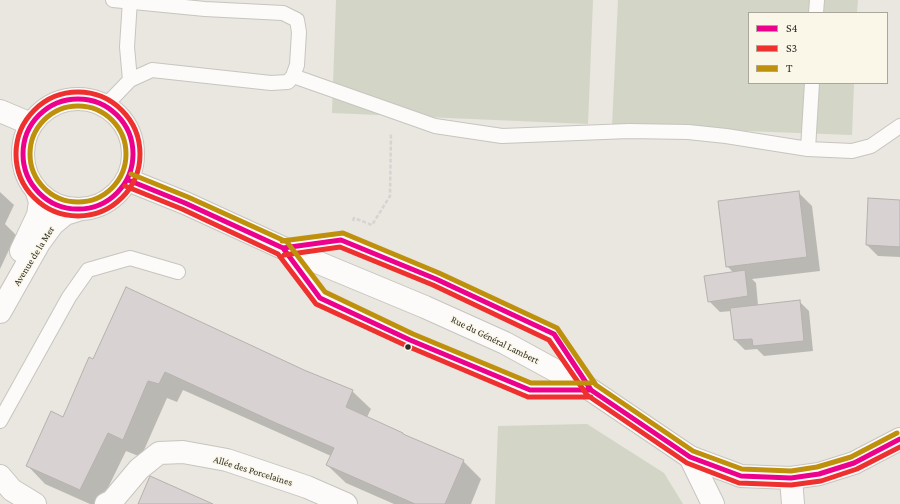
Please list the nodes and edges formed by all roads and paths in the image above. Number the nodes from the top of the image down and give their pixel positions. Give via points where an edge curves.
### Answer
1 (113, 0) edge
2 (130, 0) edge
3 (817, 0) edge
4 (816, 12) edge
5 (293, 76) junction
6 (130, 80) junction
7 (812, 84) edge
8 (106, 105) junction
9 (0, 111) edge
10 (392, 111) junction
11 (31, 124) junction
12 (900, 126) edge
13 (808, 148) junction
14 (128, 180) junction
15 (38, 192) junction
16 (78, 210) junction
17 (346, 242) junction
18 (283, 248) junction
19 (178, 272) dead end
20 (0, 288) edge
21 (0, 312) edge
22 (591, 390) junction
23 (0, 421) edge
24 (900, 439) edge
25 (690, 457) junction
26 (0, 476) edge
27 (791, 478) junction
28 (35, 504) edge
29 (106, 504) edge
30 (346, 504) edge
31 (713, 504) edge
32 (792, 504) edge

1 - 2 lane
2 - 5 lane via 205,9 283,13 297,20 299,32 297,65
2 - 6 lane via 127,47
3 - 4 lane
5 - 6 lane via 288,82 271,83 155,69
5 - 10 lane
6 - 8 lane
7 - 13 lane
8 - 11 main road via 90,99 73,98 56,102
8 - 14 main road via 119,116 129,130 133,146 133,163
9 - 11 main road
10 - 13 lane via 435,126 502,136 629,131 688,132
10 - 17 path via 390,196 372,225 354,218
11 - 15 main road via 24,141 22,160 27,177
12 - 13 lane via 871,146 852,151
14 - 16 main road via 107,202 93,208
14 - 18 main road, Rue du Général Lambert via 186,203
15 - 16 main road via 49,202 63,208
15 - 20 main road, Avenue de la Mer via 38,215
16 - 21 main road, Avenue de la Mer via 65,214 53,224 39,243
17 - 18 lane via 341,240
17 - 22 lane via 436,279 554,334
18 - 22 main road, Rue du Général Lambert via 505,343
18 - 22 lane via 320,298 410,340 530,390
19 - 23 lane via 130,258 88,270 69,297
22 - 25 main road, Rue du Général Lambert
24 - 27 main road, Rue du Général Lambert via 854,463 819,474
25 - 27 main road, Rue du Général Lambert via 740,476
25 - 31 main road
26 - 28 main road via 12,490
27 - 32 main road
29 - 30 main road, Allée des Porcelaines via 112,501 139,469 159,453 183,452 227,460 307,487

